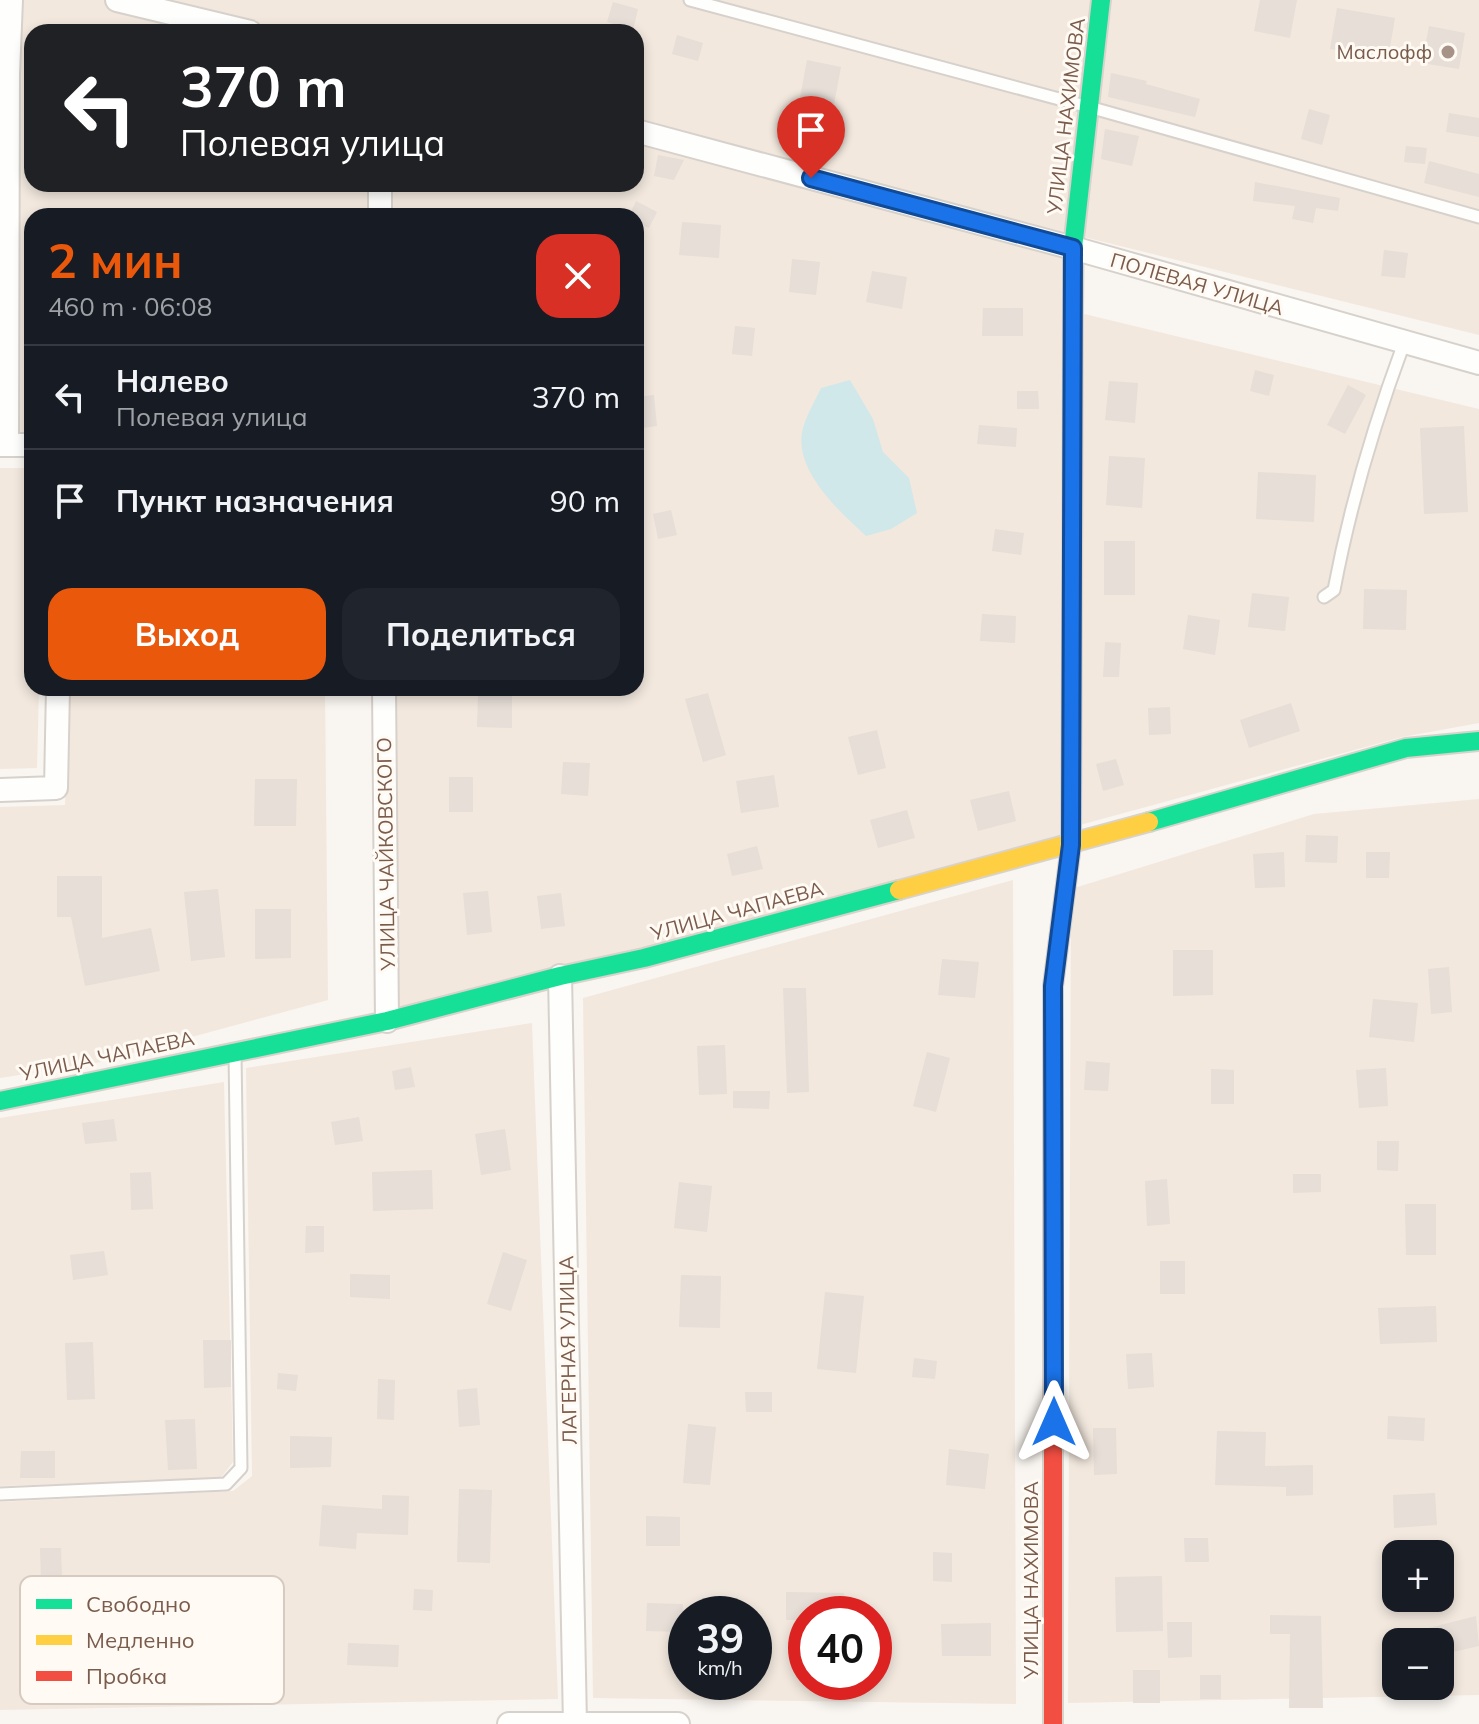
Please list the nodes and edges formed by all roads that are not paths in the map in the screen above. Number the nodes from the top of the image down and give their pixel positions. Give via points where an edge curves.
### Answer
1 (11, 0) edge
2 (117, 0) edge
3 (690, 0) edge
4 (1101, 0) edge
5 (217, 24) edge
6 (6, 86) edge
7 (1089, 107) junction
8 (644, 133) edge
9 (1479, 217) edge
10 (1073, 248) junction
11 (1404, 343) junction
12 (1479, 363) edge
13 (4, 445) edge
14 (1324, 597) dead end
15 (58, 696) edge
16 (384, 696) edge
17 (1479, 741) edge
18 (0, 790) edge
19 (1071, 845) junction
20 (560, 976) junction
21 (387, 1021) junction
22 (235, 1051) junction
23 (0, 1101) edge
24 (0, 1494) edge
25 (575, 1723) edge
26 (509, 1724) edge
27 (678, 1724) edge
28 (1053, 1724) edge

1 - 6 street
2 - 5 street
3 - 7 lane
4 - 7 street, УЛИЦА НАХИМОВА
6 - 13 street
7 - 9 lane
7 - 10 street, УЛИЦА НАХИМОВА
8 - 10 street, ПОЛЕВАЯ УЛИЦА
10 - 11 street, ПОЛЕВАЯ УЛИЦА
10 - 19 street, УЛИЦА НАХИМОВА
11 - 12 street, ПОЛЕВАЯ УЛИЦА
11 - 14 lane via 1374,422 1334,590
15 - 18 street via 56,788
16 - 21 street, УЛИЦА ЧАЙКОВСКОГО
17 - 19 street, УЛИЦА ЧАПАЕВА via 1406,748
19 - 20 street, УЛИЦА ЧАПАЕВА
19 - 28 street, УЛИЦА НАХИМОВА via 1053,986
20 - 21 street, УЛИЦА ЧАПАЕВА
20 - 25 street, ЛАГЕРНАЯ УЛИЦА
21 - 22 street, УЛИЦА ЧАПАЕВА
22 - 23 street, УЛИЦА ЧАПАЕВА
22 - 24 lane via 241,1468 226,1484
25 - 26 street
25 - 27 street

